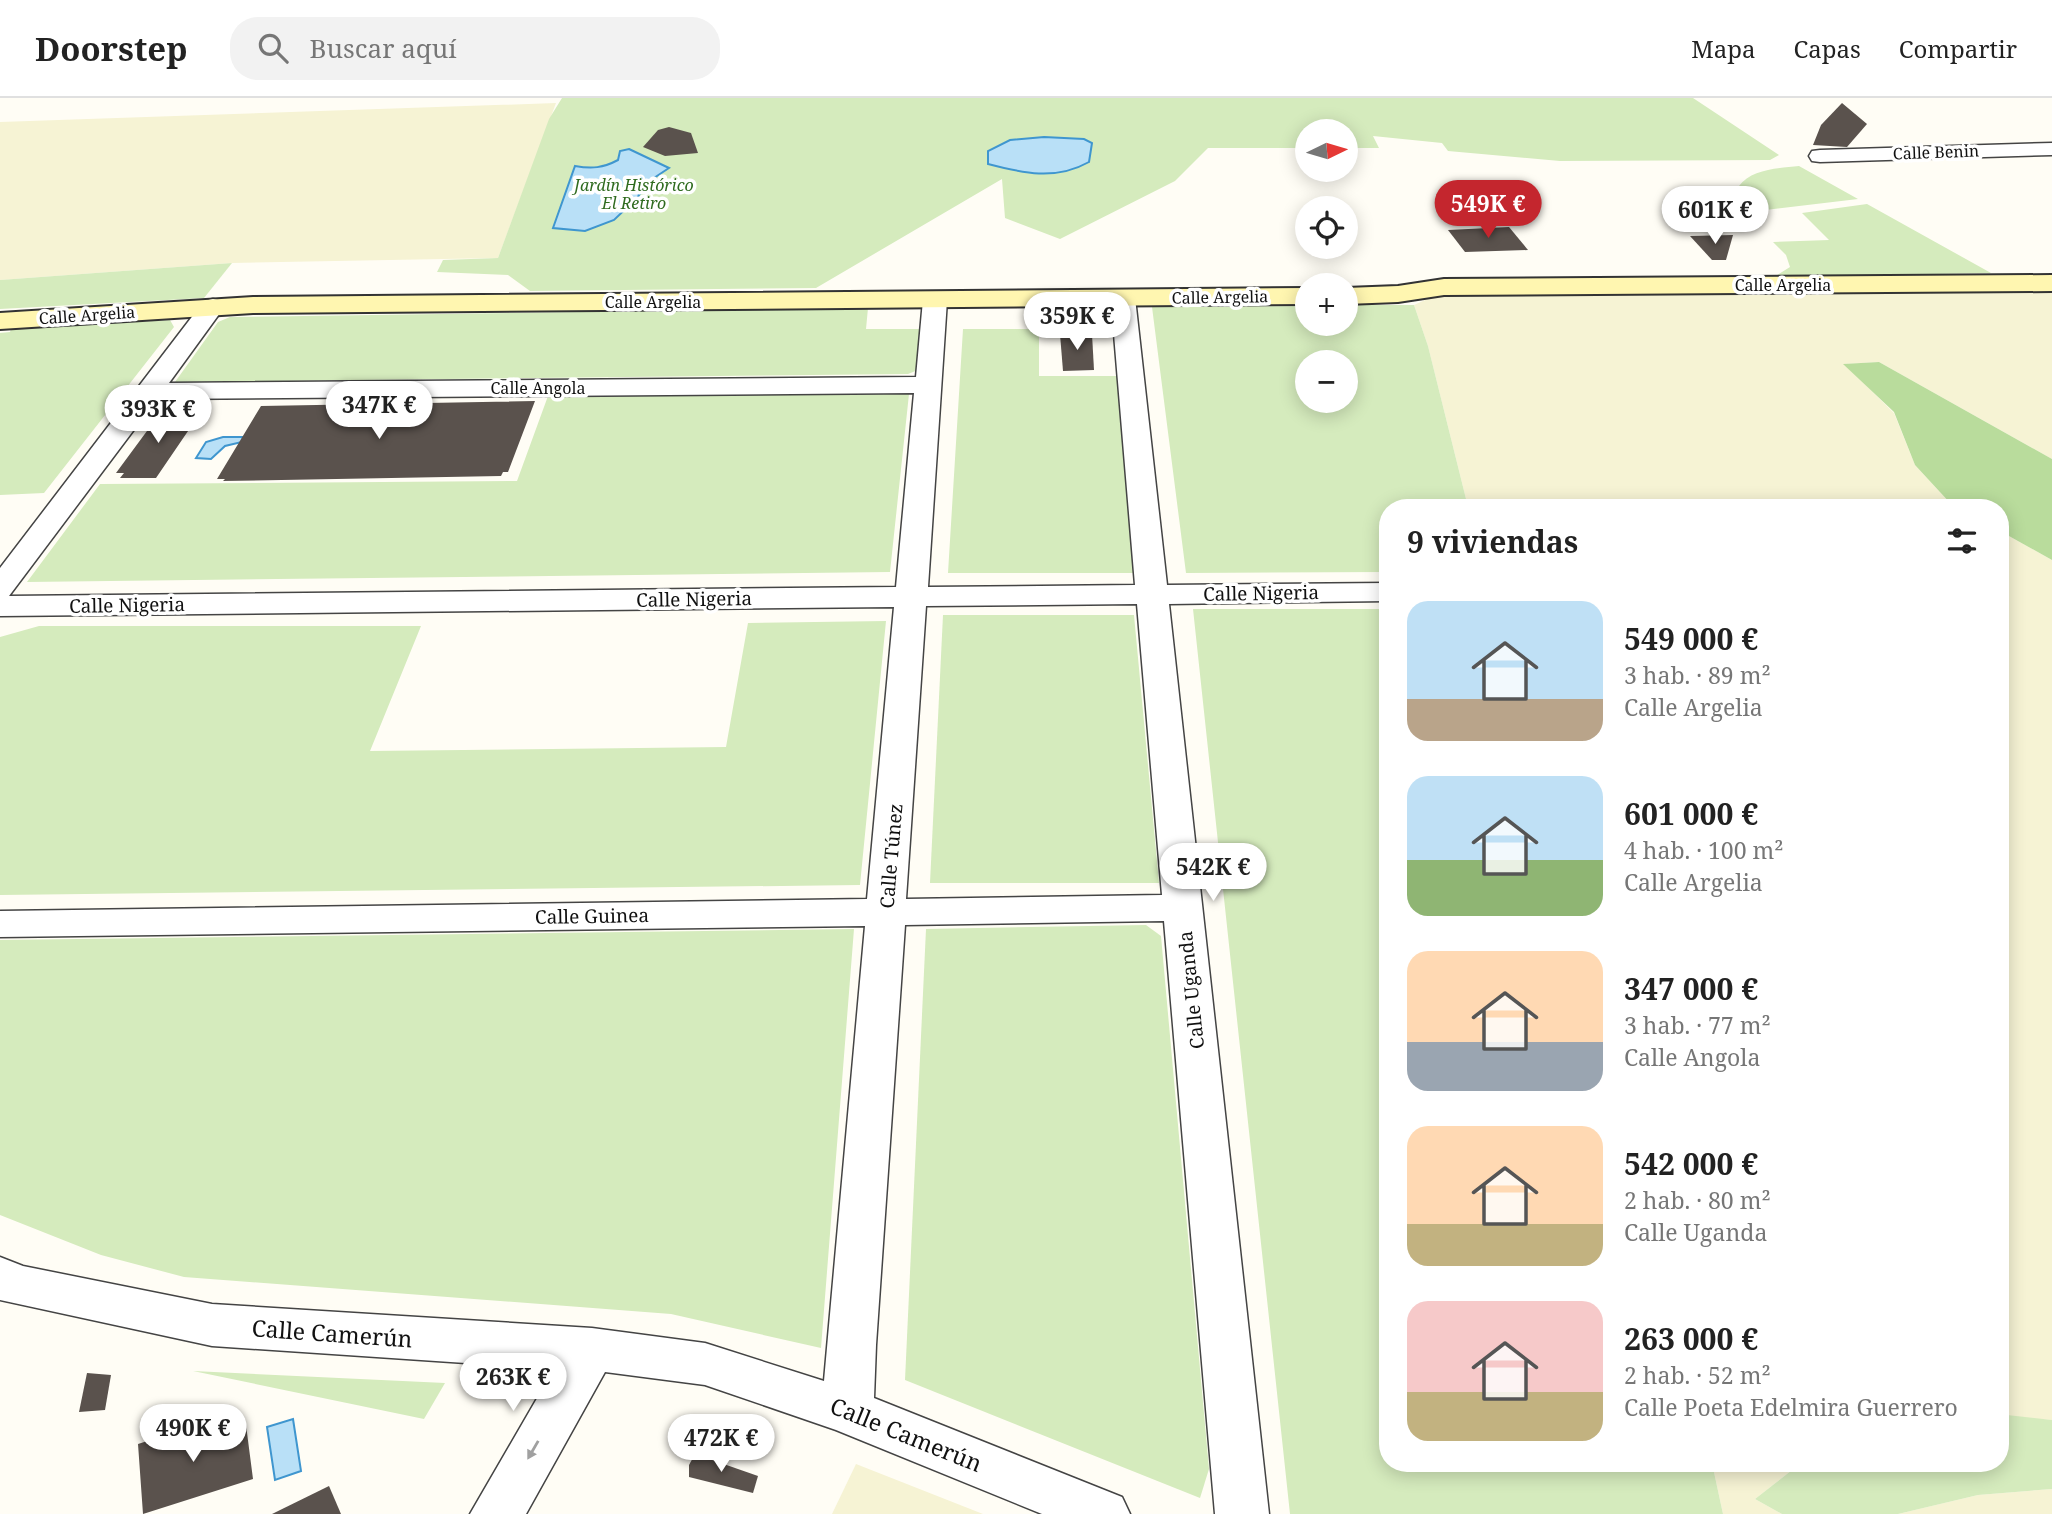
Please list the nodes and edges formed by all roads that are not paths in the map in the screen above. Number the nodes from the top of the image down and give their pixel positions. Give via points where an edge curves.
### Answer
1 (2052, 149) edge
2 (1820, 156) dead end
3 (2052, 283) edge
4 (1295, 296) edge
5 (1358, 296) edge
6 (1123, 298) junction
7 (935, 300) junction
8 (213, 306) junction
9 (0, 321) edge
10 (929, 385) junction
11 (147, 391) junction
12 (0, 589) edge
13 (1379, 592) edge
14 (1153, 594) junction
15 (911, 597) junction
16 (0, 606) edge
17 (1183, 908) junction
18 (886, 912) junction
19 (0, 924) edge
20 (0, 1277) edge
21 (592, 1349) junction
22 (848, 1411) junction
23 (496, 1514) edge
24 (1104, 1514) edge
25 (1242, 1514) edge

1 - 2 street, Calle Benin
3 - 5 street, Calle Argelia via 1444,287
4 - 6 street, Calle Argelia
6 - 7 street, Calle Argelia
6 - 14 street, Calle Uganda
7 - 8 street, Calle Argelia
7 - 10 street, Calle Túnez
8 - 9 street, Calle Argelia
8 - 11 street
10 - 11 street, Calle Angola
10 - 15 street, Calle Túnez
11 - 12 street
13 - 14 street, Calle Nigeria
14 - 15 street, Calle Nigeria
14 - 17 street, Calle Uganda
15 - 16 street, Calle Nigeria
15 - 18 street, Calle Túnez
17 - 18 street, Calle Guinea
17 - 25 street, Calle Uganda
18 - 19 street, Calle Guinea
18 - 22 street, Calle Túnez
20 - 21 street, Calle Camerún via 12,1284 212,1325
21 - 22 street, Calle Camerún via 705,1364
21 -> 23 street
22 - 24 street, Calle Camerún

